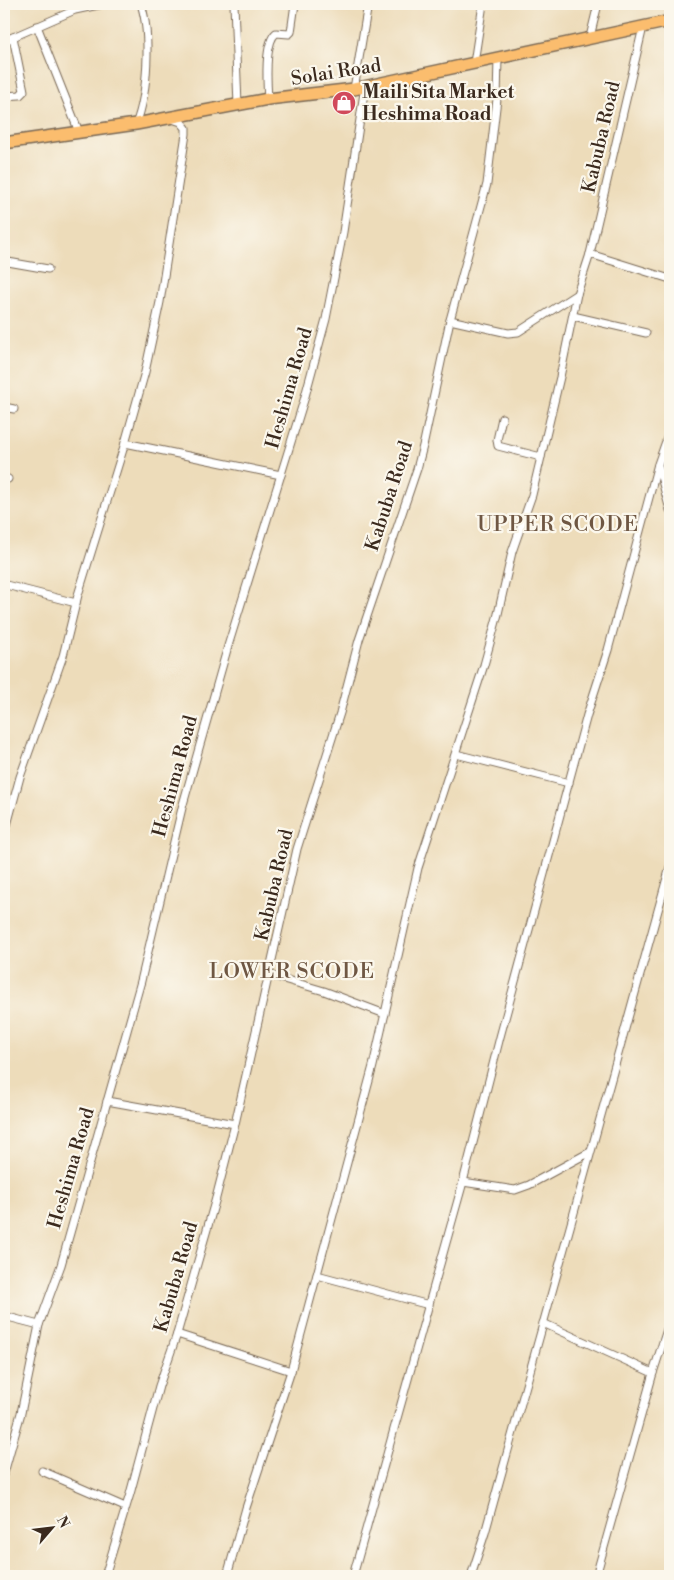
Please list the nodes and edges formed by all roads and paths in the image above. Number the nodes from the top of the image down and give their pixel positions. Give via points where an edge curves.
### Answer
1 (103, 4) edge
2 (141, 4) edge
3 (234, 4) edge
4 (295, 4) edge
5 (368, 4) edge
6 (483, 4) edge
7 (598, 4) edge
8 (670, 20) edge
9 (37, 26) junction
10 (643, 27) junction
11 (13, 37) junction
12 (590, 37) junction
13 (4, 41) edge
14 (498, 58) junction
15 (474, 63) junction
16 (360, 87) junction
17 (4, 96) edge
18 (268, 99) junction
19 (238, 106) junction
20 (170, 118) junction
21 (136, 124) junction
22 (79, 132) junction
23 (4, 143) edge
24 (4, 242) edge
25 (590, 254) junction
26 (48, 269) dead end
27 (670, 279) edge
28 (577, 294) junction
29 (573, 316) junction
30 (450, 320) junction
31 (646, 333) dead end
32 (4, 407) edge
33 (14, 409) dead end
34 (502, 418) dead end
35 (670, 430) edge
36 (669, 440) edge
37 (125, 443) junction
38 (541, 457) junction
39 (658, 464) junction
40 (281, 475) junction
41 (670, 510) edge
42 (6, 585) dead end
43 (76, 603) junction
44 (456, 754) junction
45 (569, 783) junction
46 (5, 827) edge
47 (4, 836) edge
48 (670, 867) edge
49 (270, 975) junction
50 (384, 1014) junction
51 (107, 1101) junction
52 (235, 1124) junction
53 (590, 1152) junction
54 (463, 1182) junction
55 (317, 1275) junction
56 (429, 1305) junction
57 (4, 1316) edge
58 (670, 1320) edge
59 (543, 1323) junction
60 (39, 1325) junction
61 (177, 1334) junction
62 (291, 1371) junction
63 (653, 1373) junction
64 (42, 1472) dead end
65 (4, 1473) edge
66 (126, 1507) junction
67 (105, 1576) edge
68 (227, 1576) edge
69 (352, 1576) edge
70 (471, 1576) edge
71 (596, 1576) edge

1 - 9 street via 75,10
2 - 21 street via 147,30 145,87
3 - 19 street
4 - 18 street via 292,32 276,33 272,37 266,83
5 - 16 street, Heshima Road
6 - 15 street
7 - 12 street
8 - 10 highway, Solai Road
9 - 11 street
9 - 22 street
10 - 12 highway, Solai Road
10 - 25 street, Kabuba Road
11 - 13 street
11 - 17 street via 24,91 20,95
12 - 14 highway, Solai Road
14 - 15 highway, Solai Road
14 - 30 street, Kabuba Road via 497,99 486,184
15 - 16 highway, Solai Road
16 - 18 highway, Solai Road
16 - 40 street, Heshima Road via 333,285
18 - 19 highway, Solai Road
19 - 20 highway, Solai Road
20 - 21 highway, Solai Road
20 - 37 street via 181,122 186,134 160,302
21 - 22 highway, Solai Road
22 - 23 highway, Solai Road
24 - 26 street via 8,262
25 - 27 street
25 - 28 street, Kabuba Road
28 - 29 street, Kabuba Road
28 - 30 street via 518,332 508,333
29 - 31 street
29 - 38 street, Kabuba Road
30 - 49 street, Kabuba Road via 422,451 360,640 297,849
32 - 33 street
34 - 38 street via 497,445
35 - 36 street
36 - 39 street
37 - 40 street
37 - 43 street
38 - 44 street, Kabuba Road via 512,552 484,666
39 - 41 street
39 - 45 street
40 - 51 street, Heshima Road via 182,808
42 - 43 street
43 - 46 street via 62,656
44 - 45 street
44 - 50 street, Kabuba Road via 418,868
45 - 54 street
46 - 47 street
48 - 53 street
49 - 50 street
49 - 52 street, Kabuba Road
50 - 55 street, Kabuba Road
51 - 52 street
51 - 60 street, Heshima Road via 60,1265
52 - 61 street, Kabuba Road
53 - 54 street via 515,1190
53 - 59 street
54 - 56 street
55 - 56 street
55 - 62 street, Kabuba Road
56 - 69 street
57 - 60 street
58 - 63 street
59 - 63 street
59 - 70 street
60 - 65 street, Heshima Road
61 - 62 street
61 - 66 street, Kabuba Road via 159,1386
62 - 68 street, Kabuba Road
63 - 71 street
64 - 66 street
66 - 67 street, Kabuba Road

